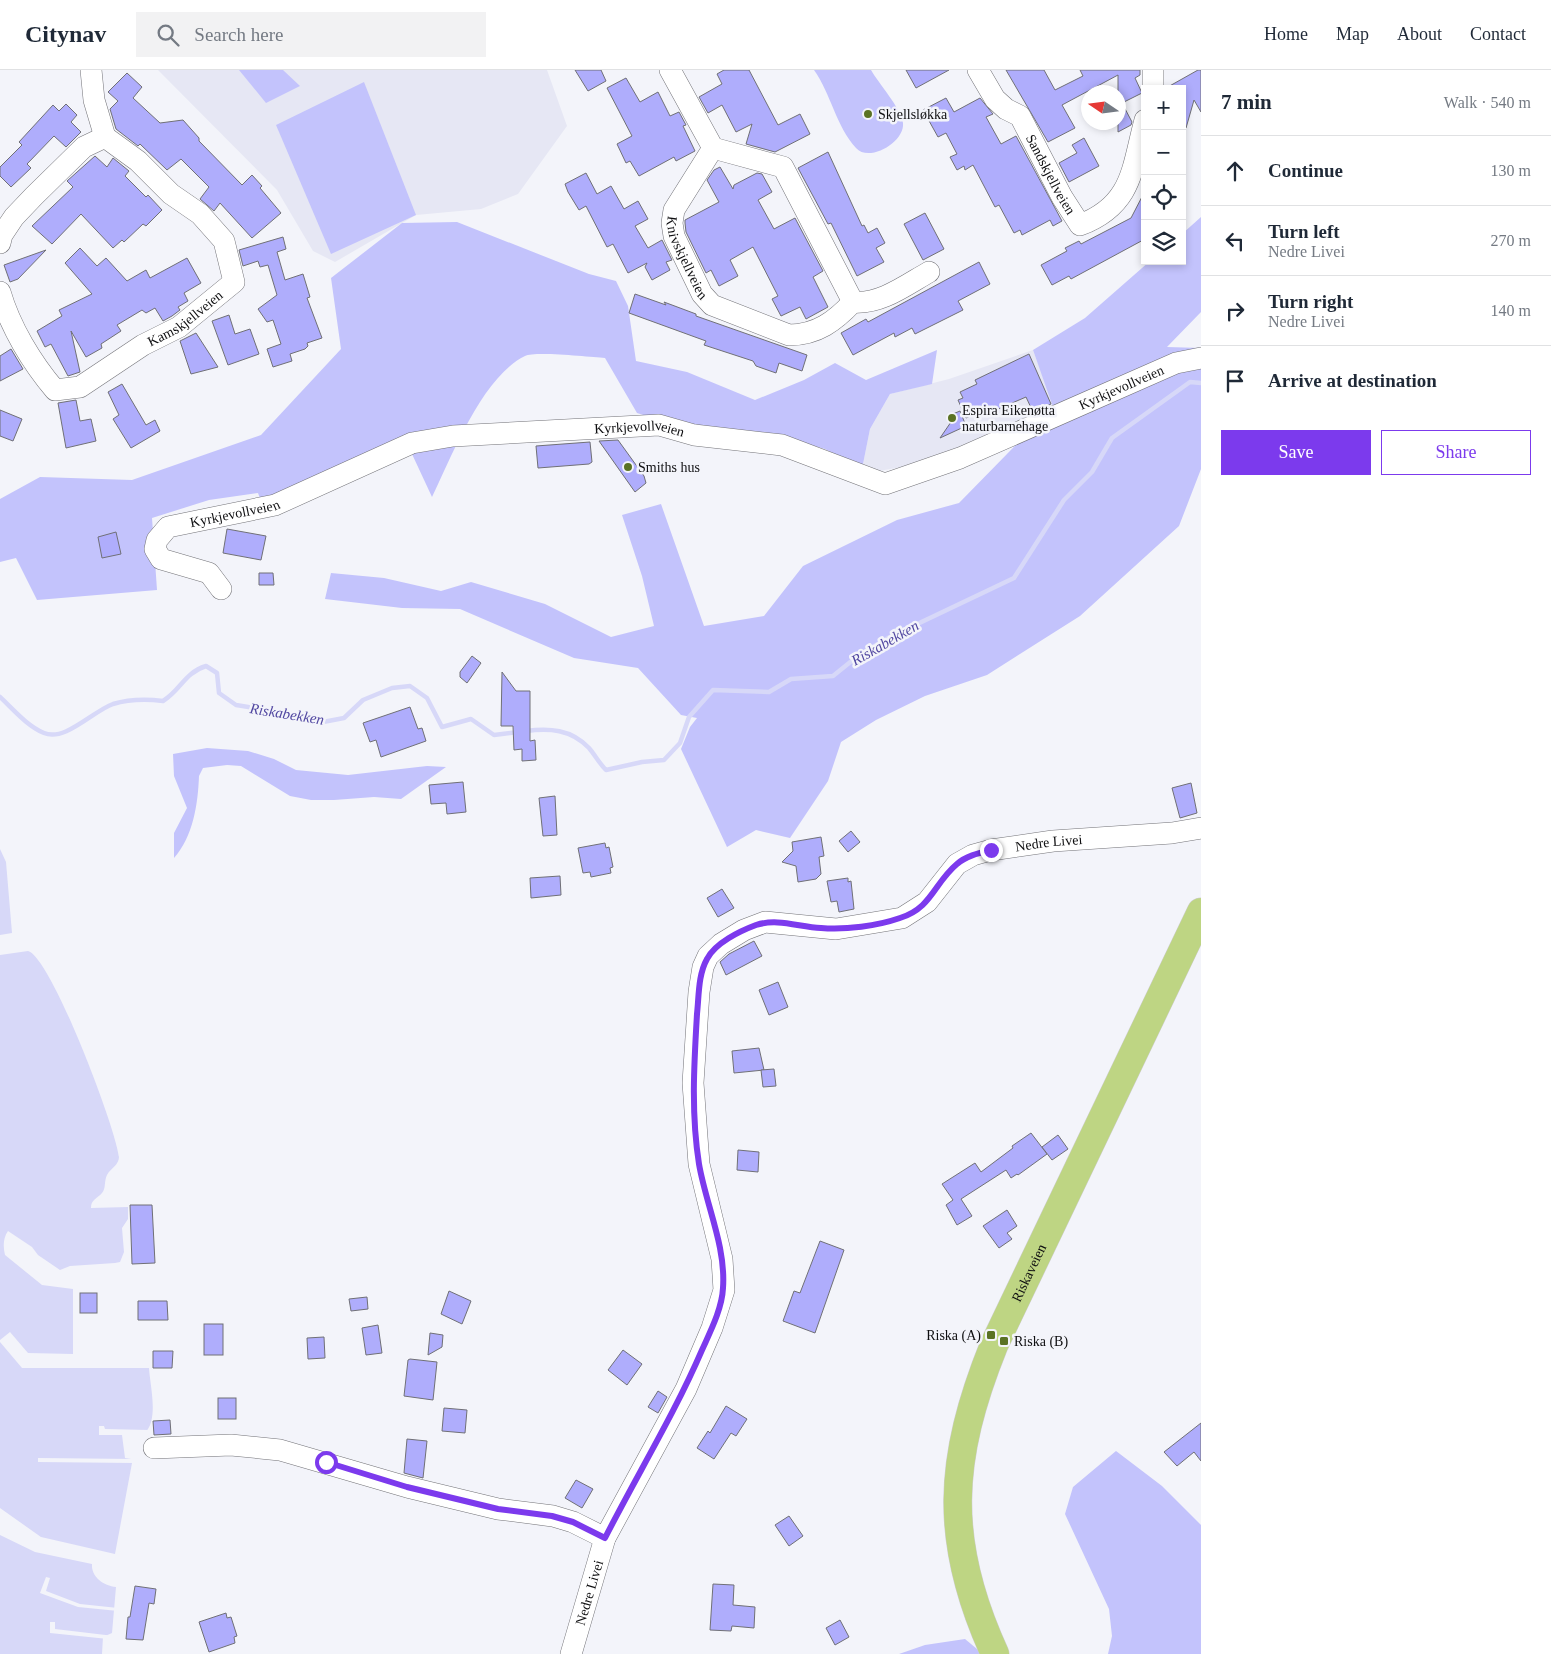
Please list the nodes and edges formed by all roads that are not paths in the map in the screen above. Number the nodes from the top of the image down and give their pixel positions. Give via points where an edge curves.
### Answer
1 (91, 70) edge
2 (670, 70) edge
3 (978, 70) edge
4 (1153, 70) edge
5 (1153, 85) edge
6 (1142, 130) edge
7 (105, 137) junction
8 (713, 148) junction
9 (0, 243) edge
10 (929, 272) dead end
11 (0, 292) edge
12 (853, 302) junction
13 (1201, 358) edge
14 (221, 589) dead end
15 (1201, 828) edge
16 (1201, 912) edge
17 (154, 1448) dead end
18 (605, 1538) junction
19 (571, 1654) edge
20 (995, 1654) edge

1 - 7 street via 94,100
2 - 8 street
3 - 6 street, Sandskjellveien via 995,100 1020,116 1080,225 1110,210 1125,190
4 - 5 street
7 - 9 street via 84,147 34,196 14,217
7 - 11 street, Kamskjellveien via 138,161 171,194 200,214 224,241 234,282 179,327 143,345 80,388 56,390 37,368 4,308
8 - 12 street via 783,167
8 - 12 street, Knivskjellveien via 674,210 672,223 674,236 697,283 712,305 789,335 800,335 835,321
10 - 12 street via 884,296 865,303
13 - 14 street, Kyrkjevollveien via 1176,363 960,458 885,484 782,445 694,435 660,425 453,436 412,443 275,505 168,527 157,540 155,549 161,559 209,573
15 - 18 street, Nedre Livei via 991,850 957,864 927,902 902,918 836,928 765,922 736,935 708,956 699,992 693,1083 699,1164 722,1259 724,1290 686,1389
16 - 20 main road, Riskaveien via 994,1345 969,1412 959,1467 958,1530 978,1616
17 - 18 street via 231,1445 280,1450 407,1487 498,1509 552,1516 573,1522
18 - 19 street, Nedre Livei

